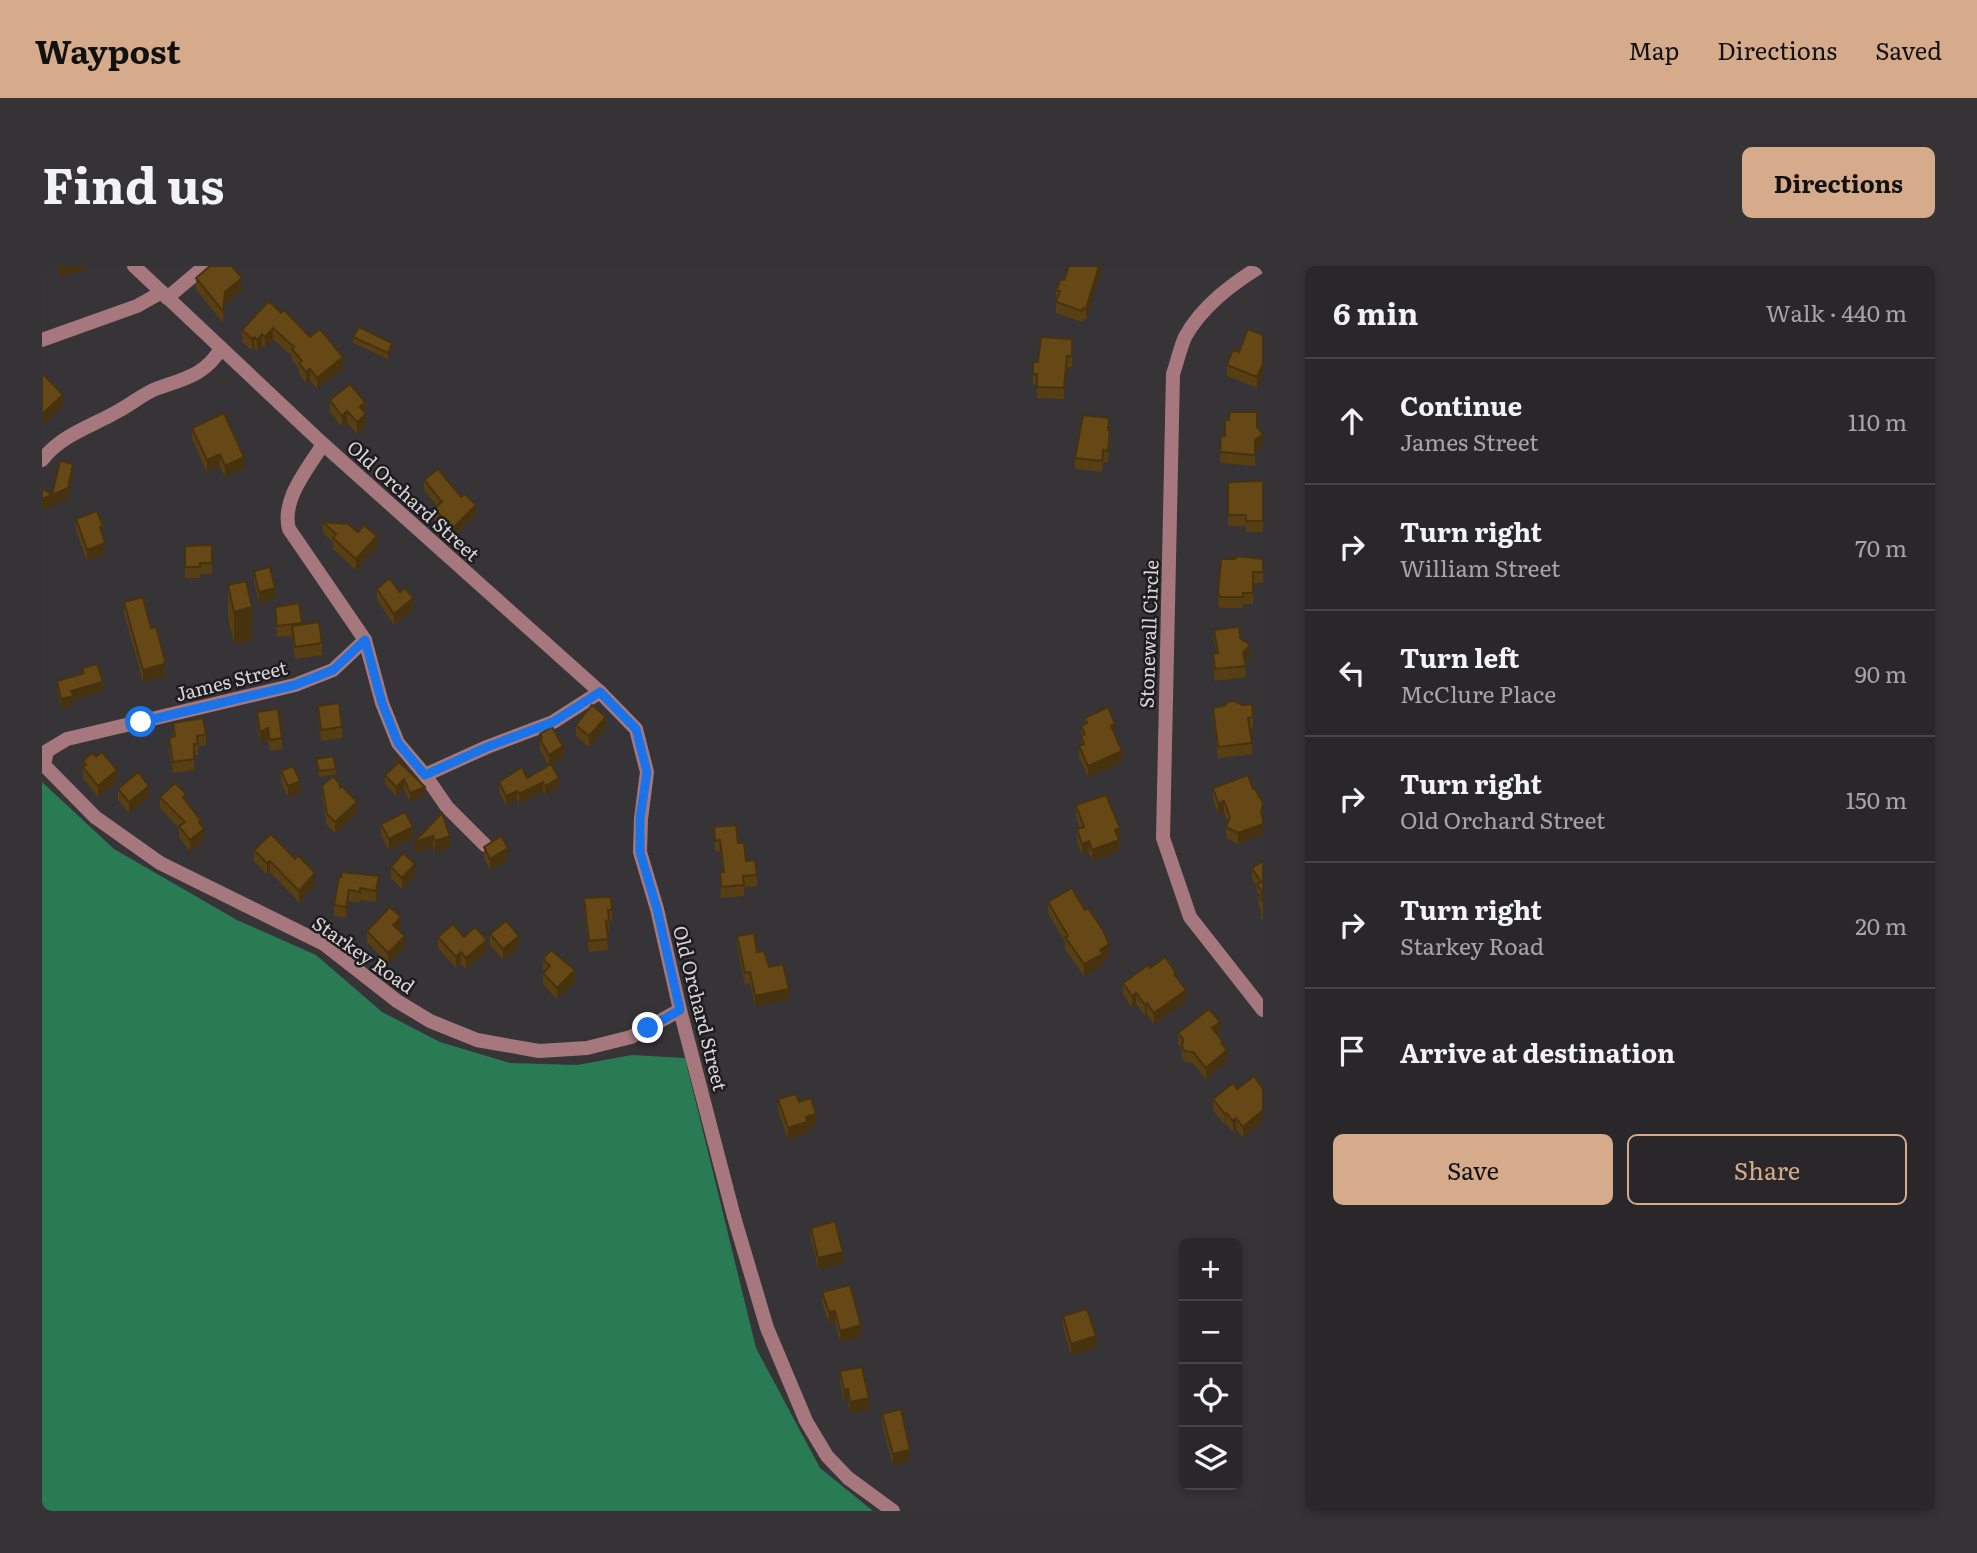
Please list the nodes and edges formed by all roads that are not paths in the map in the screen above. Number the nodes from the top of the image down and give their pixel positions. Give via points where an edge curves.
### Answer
1 (134, 266) edge
2 (205, 266) edge
3 (1261, 266) edge
4 (164, 295) junction
5 (42, 340) edge
6 (221, 348) junction
7 (323, 444) junction
8 (42, 460) edge
9 (365, 640) junction
10 (600, 692) junction
11 (425, 775) junction
12 (56, 779) joint
13 (485, 845) edge
14 (680, 1010) junction
15 (1263, 1010) edge
16 (893, 1511) edge

1 - 4 street, Old Orchard Street
2 - 4 street
3 - 15 street, Stonewall Circle via 1233,283 1202,314 1185,338 1173,374 1163,838 1190,917
4 - 5 street
4 - 6 street, Old Orchard Street
6 - 7 street, Old Orchard Street
6 - 8 street via 214,361 194,375 157,388 63,439
7 - 9 street via 290,499 286,517 289,529
7 - 10 street, Old Orchard Street
9 - 11 street via 398,743
9 - 12 street, James Street via 333,670 295,685 67,739 47,751 44,765
10 - 11 street via 553,722
10 - 14 street, Old Orchard Street via 636,729 647,772 640,852
11 - 13 street via 447,807
12 - 14 street, Starkey Road via 95,817 160,863 324,944 397,1001 430,1021 477,1040 539,1051 587,1048 631,1037
14 - 16 street, Old Orchard Street via 767,1328 806,1421 827,1456 848,1478

